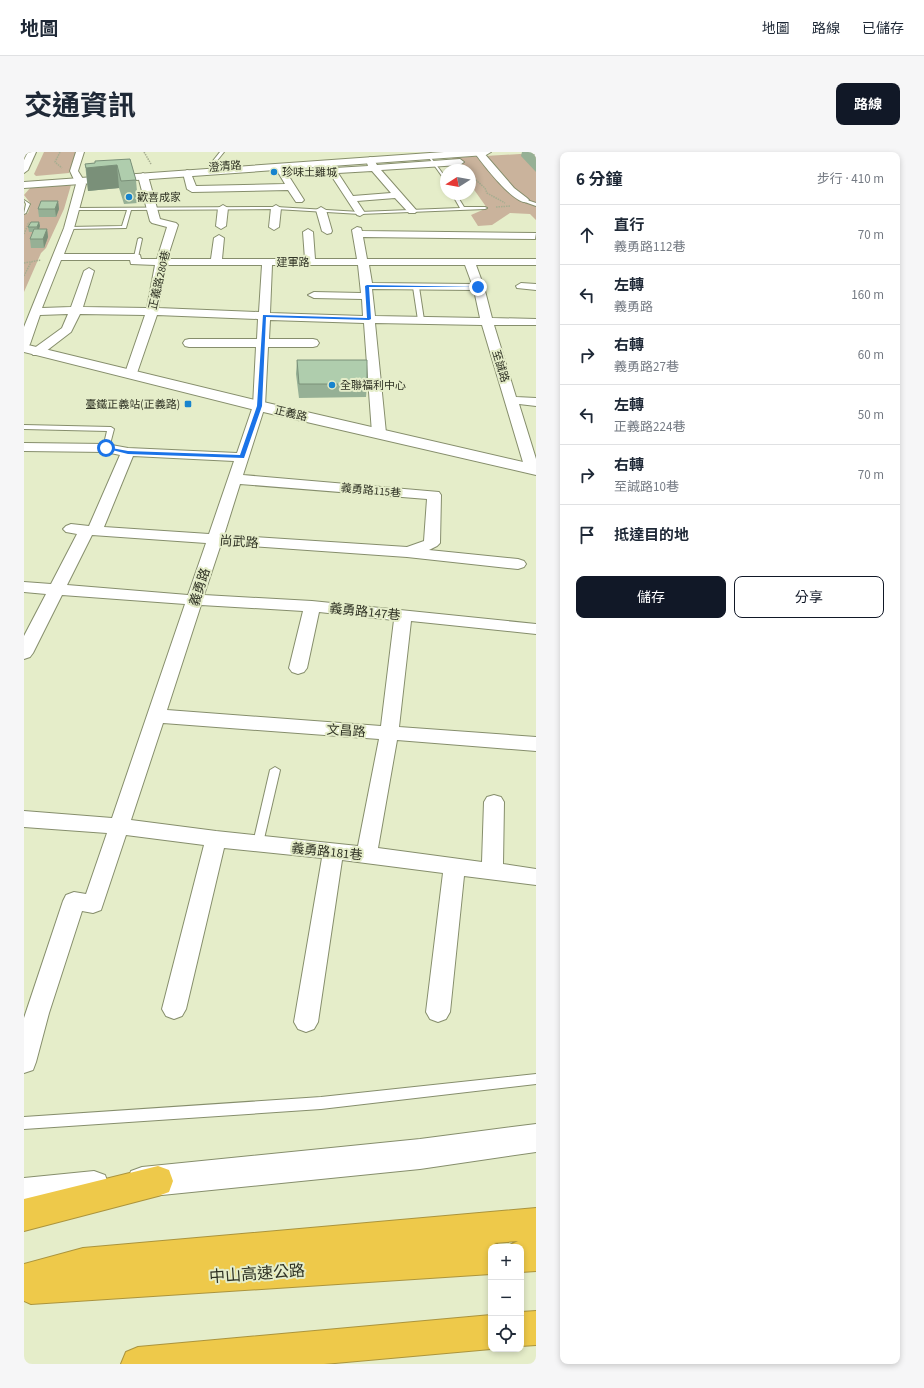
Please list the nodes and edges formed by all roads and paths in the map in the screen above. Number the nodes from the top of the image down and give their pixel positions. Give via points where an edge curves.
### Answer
1 (32, 152) edge
2 (60, 152) edge
3 (80, 152) edge
4 (144, 152) edge
5 (222, 152) edge
6 (479, 152) edge
7 (486, 152) edge
8 (429, 157) edge
9 (369, 161) junction
10 (460, 162) dead end
11 (218, 167) junction
12 (279, 167) junction
13 (329, 167) junction
14 (24, 170) edge
15 (233, 170) junction
16 (58, 171) dead end
17 (155, 171) junction
18 (187, 173) junction
19 (440, 173) edge
20 (143, 176) junction
21 (78, 178) junction
22 (24, 180) edge
23 (24, 184) edge
24 (292, 187) junction
25 (242, 188) junction
26 (398, 195) junction
27 (350, 198) junction
28 (299, 200) dead end
29 (458, 200) edge
30 (524, 200) joint
31 (24, 201) edge
32 (536, 205) edge
33 (223, 208) junction
34 (276, 208) junction
35 (485, 208) dead end
36 (74, 209) junction
37 (153, 209) junction
38 (463, 209) junction
39 (129, 210) junction
40 (321, 210) junction
41 (412, 211) junction
42 (24, 213) edge
43 (360, 213) junction
44 (221, 226) dead end
45 (528, 226) dead end
46 (274, 227) dead end
47 (69, 228) junction
48 (327, 231) dead end
49 (308, 232) dead end
50 (536, 236) edge
51 (219, 238) dead end
52 (140, 239) dead end
53 (57, 257) junction
54 (136, 257) junction
55 (42, 260) dead end
56 (31, 262) junction
57 (161, 262) junction
58 (216, 262) junction
59 (267, 262) junction
60 (310, 262) junction
61 (363, 262) junction
62 (469, 262) junction
63 (536, 262) edge
64 (24, 263) edge
65 (89, 271) dead end
66 (24, 276) edge
67 (521, 286) dead end
68 (416, 287) junction
69 (478, 287) junction
70 (536, 287) edge
71 (367, 291) junction
72 (314, 295) dead end
73 (76, 310) junction
74 (35, 312) junction
75 (152, 312) junction
76 (264, 316) junction
77 (369, 319) junction
78 (421, 320) junction
79 (487, 322) junction
80 (536, 322) edge
81 (189, 343) dead end
82 (263, 343) junction
83 (313, 343) dead end
84 (24, 344) edge
85 (31, 350) edge
86 (131, 373) junction
87 (511, 400) junction
88 (536, 402) edge
89 (259, 406) junction
90 (24, 427) edge
91 (379, 433) junction
92 (24, 447) edge
93 (106, 448) junction
94 (128, 452) junction
95 (242, 457) junction
96 (534, 470) edge
97 (235, 479) junction
98 (71, 529) dead end
99 (91, 530) junction
100 (215, 539) junction
101 (407, 552) junction
102 (518, 564) dead end
103 (24, 587) edge
104 (57, 590) junction
105 (194, 600) junction
106 (312, 606) junction
107 (402, 614) junction
108 (536, 630) edge
109 (24, 653) edge
110 (298, 668) dead end
111 (156, 716) junction
112 (389, 734) junction
113 (536, 744) edge
114 (275, 770) dead end
115 (494, 802) dead end
116 (24, 819) edge
117 (119, 826) junction
118 (216, 839) junction
119 (258, 843) junction
120 (333, 851) junction
121 (367, 855) junction
122 (454, 867) junction
123 (492, 872) junction
124 (536, 877) edge
125 (174, 1009) dead end
126 (438, 1012) dead end
127 (31, 1014) edge
128 (306, 1022) dead end
129 (24, 1062) edge
130 (536, 1079) edge
131 (24, 1123) edge
132 (536, 1138) edge
133 (158, 1180) junction
134 (24, 1193) edge
135 (24, 1215) edge
136 (536, 1224) edge
137 (536, 1255) edge
138 (524, 1256) edge
139 (488, 1258) edge
140 (24, 1280) edge
141 (24, 1288) edge
142 (536, 1328) edge
143 (524, 1329) edge
144 (488, 1332) edge
145 (138, 1364) edge

1 - 14 street
2 - 16 path via 56,162 62,168
3 - 21 street via 74,171
4 - 17 path
5 - 11 lane via 214,162
6 - 7 main road, 澄清路
6 - 8 main road, 澄清路
6 - 30 street via 511,190
8 - 9 main road, 澄清路
8 - 10 street
8 - 19 lane
9 - 11 main road, 澄清路
9 - 13 main road, 澄清路
9 - 21 main road, 澄清路
9 - 26 street
11 - 17 main road, 澄清路
12 - 13 main road, 澄清路
12 - 15 main road, 澄清路
12 - 24 street
13 - 27 street
15 - 18 main road, 澄清路
15 - 25 street
17 - 21 main road, 澄清路
18 - 20 main road, 澄清路
18 - 25 street via 192,188
20 - 21 main road, 澄清路
20 - 37 street, 正義路280巷
21 - 22 main road, 澄清路
21 - 23 main road, 澄清路
21 - 36 street via 81,184
24 - 25 street
24 - 28 street
26 - 27 street
26 - 41 street
27 - 43 street
29 - 38 lane
30 - 32 lane
31 - 42 lane via 28,204
33 - 34 lane
33 - 37 lane
33 - 44 street
34 - 40 lane
34 - 46 street
35 - 38 lane
36 - 39 lane
36 - 47 street
37 - 39 lane
37 - 57 street, 正義路280巷 via 155,221 173,225
38 - 41 lane
39 - 47 lane via 124,227
40 - 43 lane
40 - 48 street
41 - 43 lane
45 - 50 street
47 - 53 street
49 - 60 street
50 - 61 street via 358,232
51 - 58 street
52 - 54 lane
53 - 54 street, 建軍路
53 - 74 street
54 - 57 street, 建軍路 via 135,262
55 - 56 path
56 - 64 path
56 - 66 path
57 - 58 street, 建軍路
57 - 75 street, 正義路280巷
58 - 59 street, 建軍路
59 - 60 street, 建軍路
59 - 76 street, 義勇路
60 - 61 street, 建軍路
61 - 62 street, 建軍路
61 - 71 street
62 - 63 street, 建軍路
62 - 69 street, 至誠路
65 - 73 street
67 - 70 street
68 - 69 street
68 - 71 street
68 - 78 lane
69 - 79 street, 至誠路
71 - 72 street
71 - 77 street
73 - 74 street
73 - 75 street
73 - 85 street via 67,330
74 - 84 street
75 - 76 street
75 - 86 street, 正義路280巷
76 - 77 street
76 - 82 street, 義勇路
77 - 78 street
77 - 91 street
78 - 79 street
79 - 80 street
79 - 87 street, 至誠路
81 - 82 street
82 - 83 street
82 - 89 street, 義勇路
85 - 86 main road, 正義路
86 - 89 main road, 正義路
87 - 88 street
87 - 96 street, 至誠路
89 - 91 main road, 正義路
89 - 95 street, 義勇路
90 - 93 lane via 112,429
91 - 96 main road, 正義路
92 - 93 street
93 - 94 street
94 - 95 street
94 - 99 street
95 - 97 street, 義勇路
97 - 100 street, 義勇路
97 - 101 street, 義勇路115巷 via 434,495 432,543
98 - 99 street, 尚武路
99 - 100 street, 尚武路
99 - 104 street
100 - 101 street, 尚武路
100 - 105 street, 義勇路
101 - 102 street, 尚武路
103 - 104 street, 義勇路147巷
104 - 105 street, 義勇路147巷
104 - 109 street
105 - 106 street, 義勇路147巷
105 - 111 street, 義勇路
106 - 107 street, 義勇路147巷
106 - 110 street
107 - 108 street, 義勇路147巷
107 - 112 street
111 - 112 street, 文昌路
111 - 117 street, 義勇路
112 - 113 street, 文昌路
112 - 121 street
114 - 119 lane
115 - 123 street
116 - 117 street, 義勇路181巷
117 - 118 street, 義勇路181巷
117 - 127 street, 義勇路 via 93,904 74,901
118 - 119 street, 義勇路181巷
118 - 125 street
119 - 120 street, 義勇路181巷
120 - 121 street, 義勇路181巷
120 - 128 street
121 - 122 street, 義勇路181巷
122 - 123 street, 義勇路181巷
122 - 126 street
123 - 124 street, 義勇路181巷
127 - 129 street
130 - 131 lane via 321,1103
132 - 133 main road via 420,1154
133 - 134 main road
133 - 135 highway
136 - 140 highway via 83,1264
137 - 138 highway
139 - 141 highway, 中山高速公路
142 - 143 highway
144 - 145 highway

